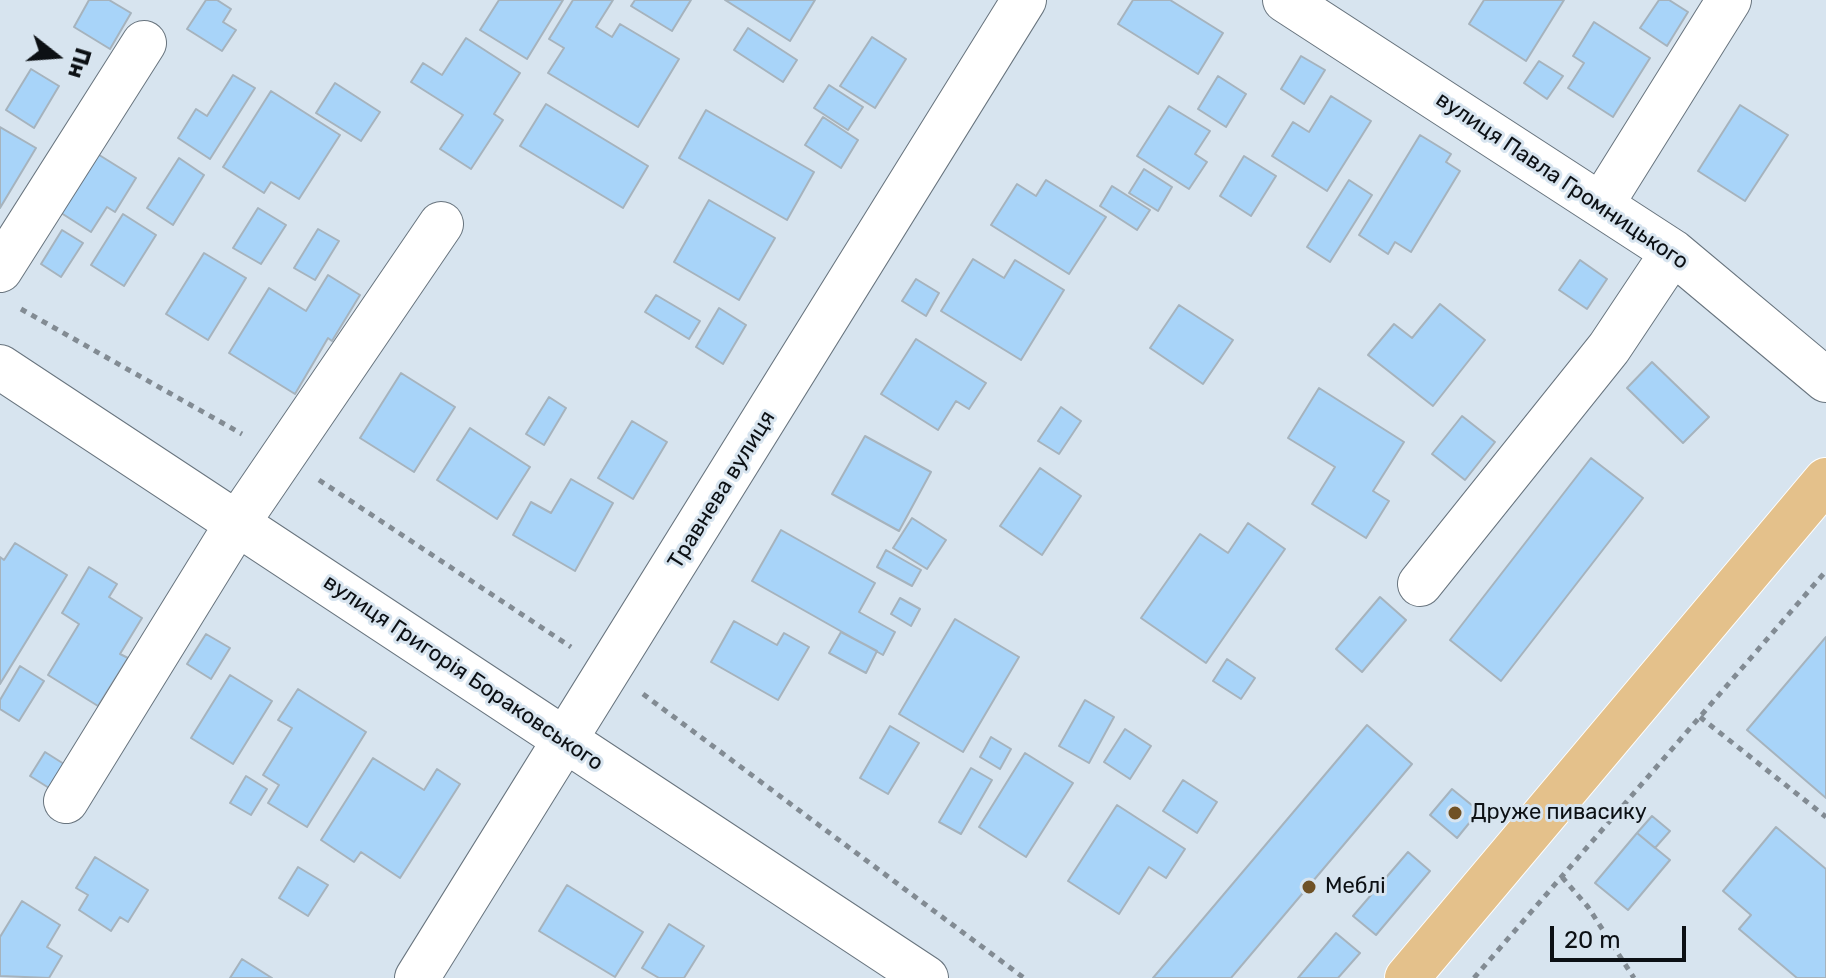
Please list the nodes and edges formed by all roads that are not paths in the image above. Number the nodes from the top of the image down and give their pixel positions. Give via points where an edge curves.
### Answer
1 (1024, 0) edge
2 (1729, 0) edge
3 (1307, 6) edge
4 (144, 43) dead end
5 (1601, 205) junction
6 (441, 224) dead end
7 (1673, 252) junction
8 (6, 287) edge
9 (0, 367) edge
10 (1826, 380) edge
11 (1826, 480) edge
12 (238, 522) junction
13 (1420, 584) dead end
14 (566, 743) junction
15 (66, 801) dead end
16 (417, 978) edge
17 (926, 978) edge
18 (1407, 978) edge

1 - 14 street, Травнева вулиця
2 - 5 street
3 - 5 street, вулиця Павла Громницького
4 - 8 street
5 - 7 street, вулиця Павла Громницького
6 - 12 street
7 - 10 street, вулиця Павла Громницького
7 - 13 street via 1609,348
9 - 12 street, вулиця Григорія Бораковського
11 - 18 main road
12 - 14 street, вулиця Григорія Бораковського
12 - 15 street
14 - 16 street, Травнева вулиця
14 - 17 street, вулиця Григорія Бораковського

